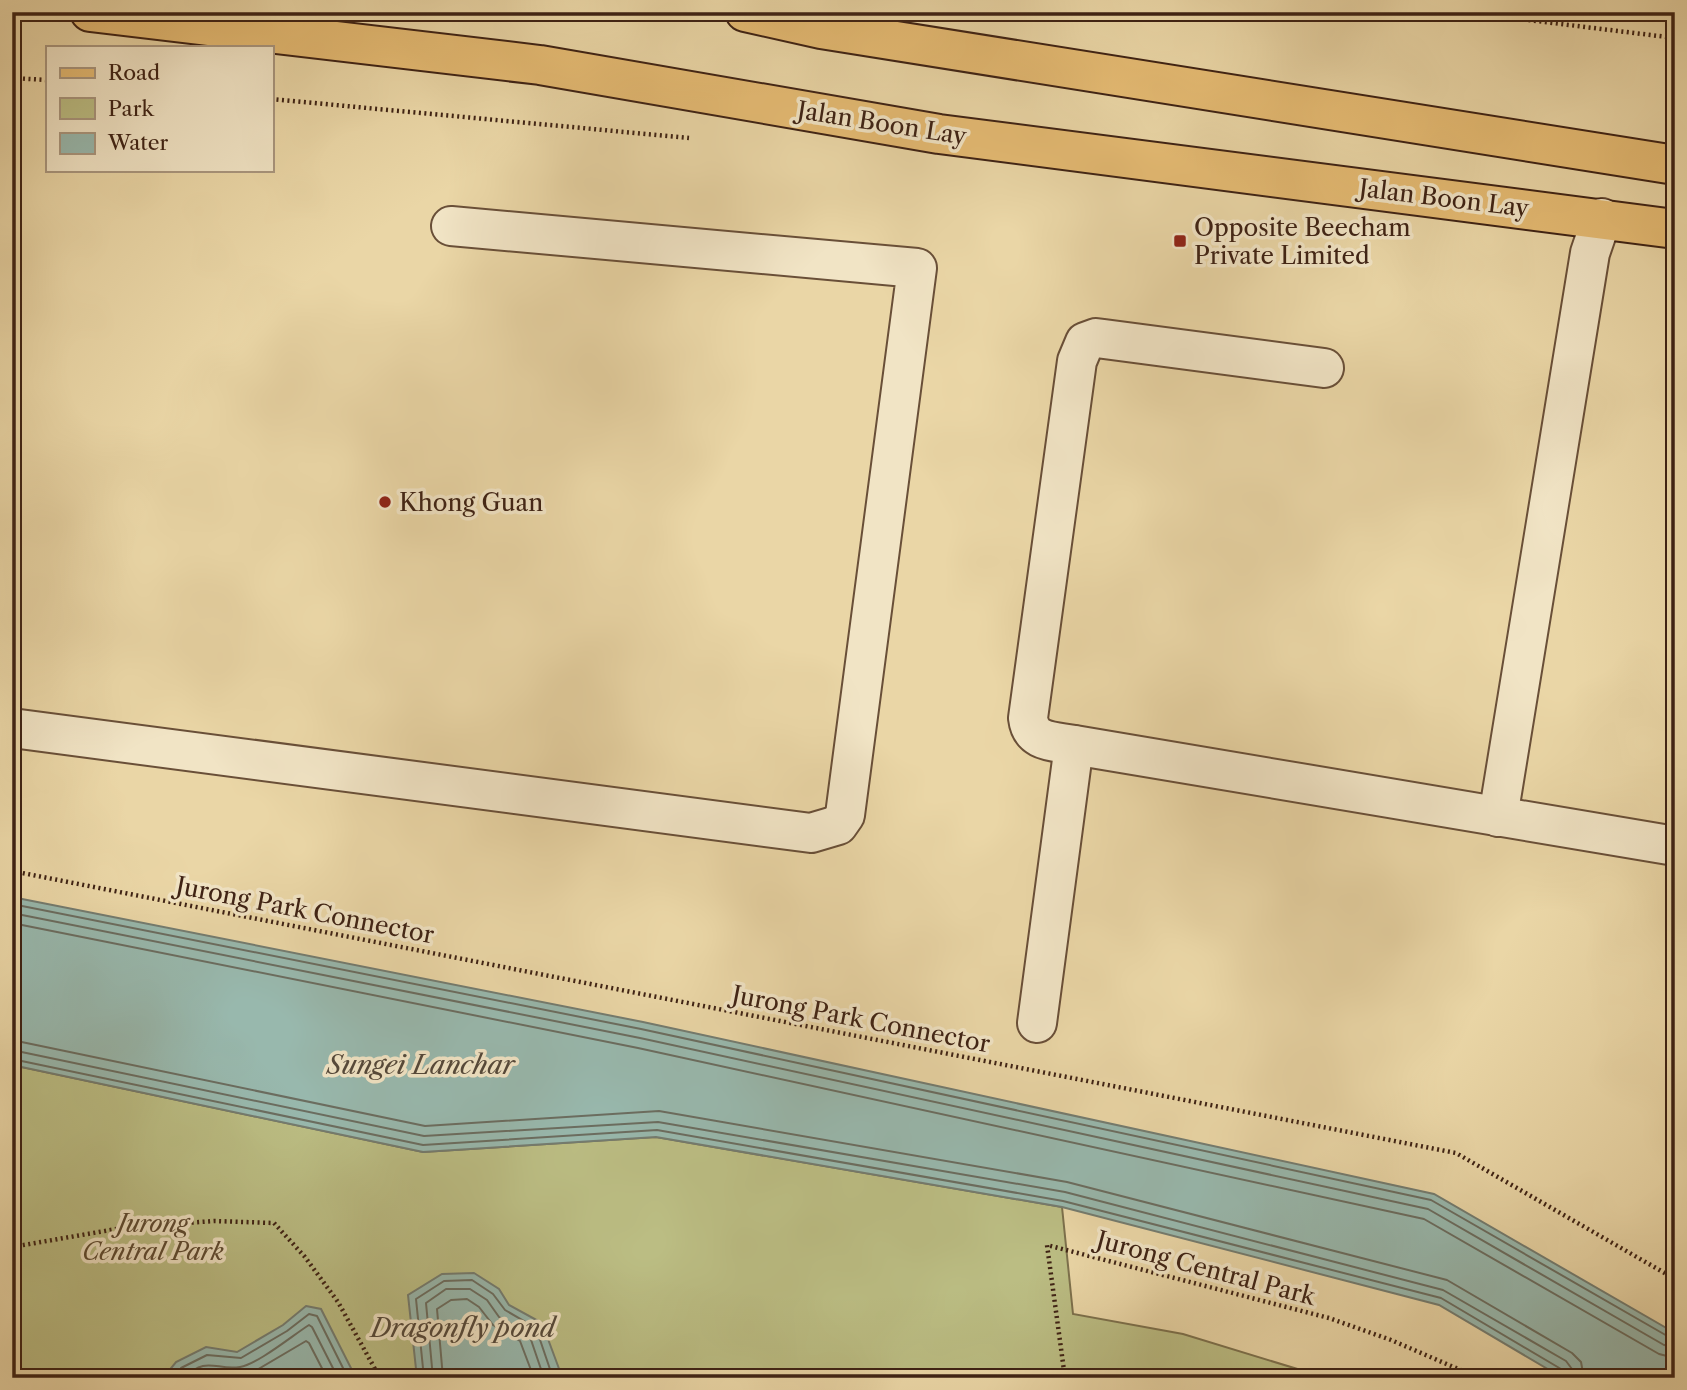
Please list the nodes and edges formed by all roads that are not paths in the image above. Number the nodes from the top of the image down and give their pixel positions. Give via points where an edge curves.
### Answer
1 (90, 12) edge
2 (744, 12) edge
3 (278, 23) edge
4 (1675, 165) edge
5 (1602, 218) junction
6 (451, 226) dead end
7 (1675, 229) edge
8 (1324, 368) dead end
9 (12, 728) edge
10 (1074, 745) junction
11 (1498, 817) junction
12 (1675, 846) edge
13 (1037, 1023) dead end

1 - 3 main road, Jalan Boon Lay
2 - 4 main road via 821,29
3 - 5 main road, Jalan Boon Lay via 939,134
5 - 7 main road, Jalan Boon Lay
5 - 11 lane via 1590,253
6 - 9 lane via 917,268 845,815 838,825 811,833
8 - 10 lane via 1096,338 1081,347 1028,718 1034,735
10 - 11 lane
10 - 13 lane
11 - 12 lane

